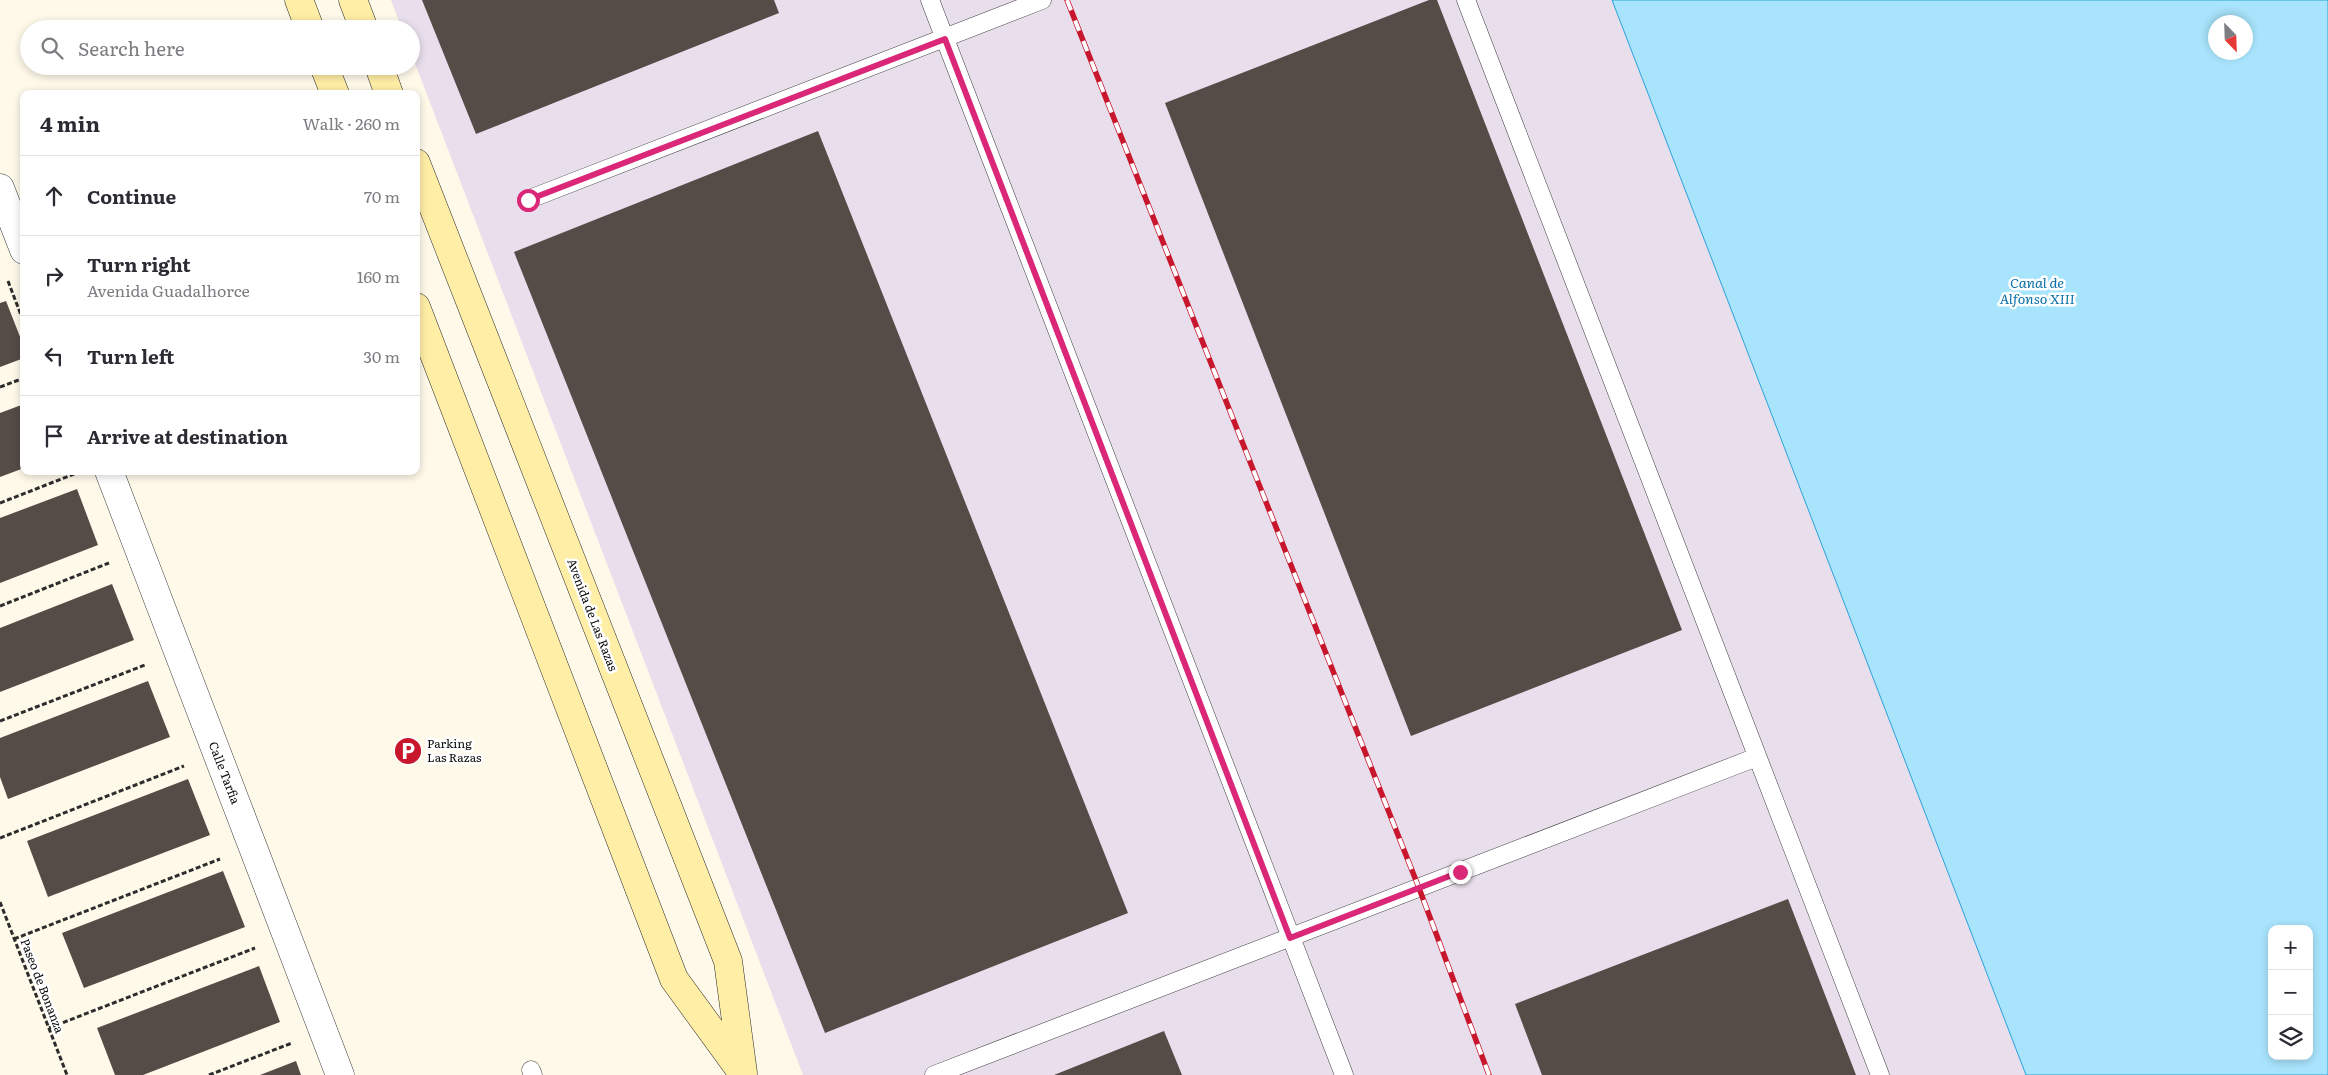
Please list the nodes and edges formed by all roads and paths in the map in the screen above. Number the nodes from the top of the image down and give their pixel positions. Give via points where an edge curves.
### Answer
1 (299, 0) edge
2 (353, 0) edge
3 (930, 0) edge
4 (1042, 0) edge
5 (1466, 0) edge
6 (307, 20) edge
7 (361, 20) edge
8 (945, 39) junction
9 (328, 75) edge
10 (383, 75) edge
11 (333, 90) edge
12 (388, 90) edge
13 (420, 173) edge
14 (0, 188) edge
15 (528, 200) dead end
16 (20, 240) edge
17 (4, 273) dead end
18 (20, 313) edge
19 (420, 317) edge
20 (20, 380) edge
21 (0, 387) edge
22 (71, 475) edge
23 (111, 475) edge
24 (0, 503) edge
25 (116, 560) dead end
26 (0, 606) edge
27 (146, 665) dead end
28 (0, 721) edge
29 (1757, 757) junction
30 (185, 766) dead end
31 (0, 838) edge
32 (221, 858) dead end
33 (0, 902) edge
34 (14, 938) junction
35 (1290, 938) junction
36 (256, 948) dead end
37 (48, 1028) junction
38 (301, 1039) dead end
39 (741, 1074) edge
40 (67, 1075) edge
41 (209, 1075) edge
42 (340, 1075) edge
43 (934, 1075) edge
44 (1344, 1075) edge
45 (1880, 1075) edge

1 - 6 main road
2 - 7 main road
3 - 8 lane
4 - 8 lane
5 - 29 lane
8 - 15 lane
8 - 35 lane
9 - 11 main road
10 - 12 main road
13 - 39 main road, Avenida de Las Razas via 728,961
14 - 16 street
17 - 18 path
19 - 39 main road, Avenida de Las Razas via 674,979
20 - 21 path
22 - 24 path
23 - 42 street, Calle Tarfia
25 - 26 path
27 - 28 path
29 - 35 lane
29 - 45 lane
30 - 31 path
32 - 34 path
33 - 34 path, Paseo de Bonanza
34 - 37 path, Paseo de Bonanza
35 - 43 lane
35 - 44 lane
36 - 37 path
37 - 40 path, Paseo de Bonanza
38 - 41 path

